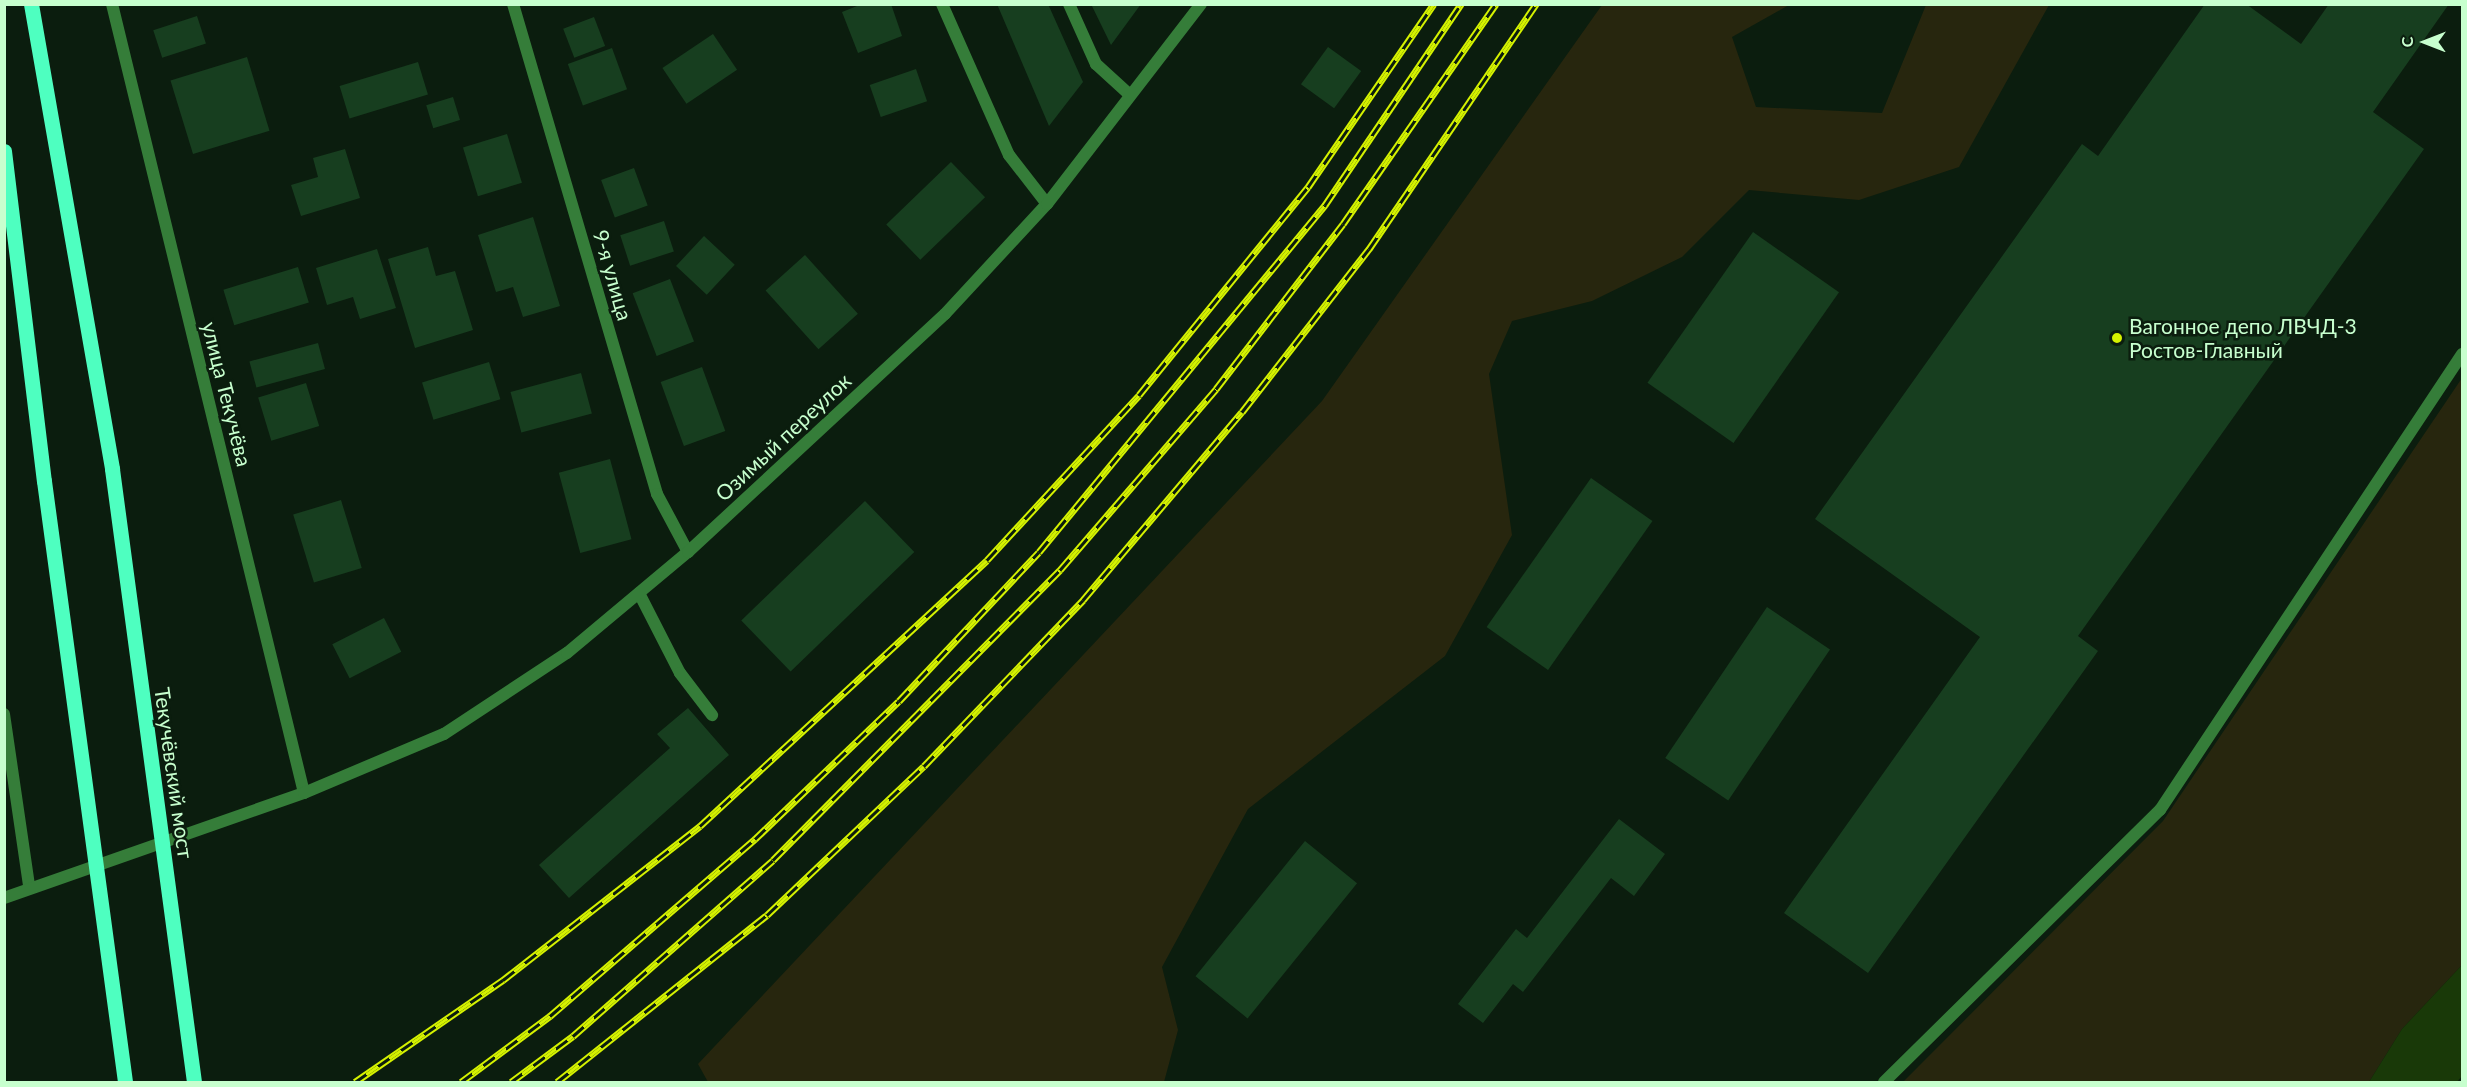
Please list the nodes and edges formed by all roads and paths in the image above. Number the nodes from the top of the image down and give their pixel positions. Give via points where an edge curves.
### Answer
1 (31, 4) edge
2 (112, 4) edge
3 (513, 4) edge
4 (942, 4) edge
5 (1069, 4) edge
6 (1202, 4) edge
7 (1130, 95) junction
8 (4, 151) edge
9 (1047, 204) junction
10 (2463, 354) edge
11 (688, 552) junction
12 (639, 593) junction
13 (4, 714) edge
14 (712, 715) dead end
15 (304, 793) junction
16 (29, 886) junction
17 (4, 898) edge
18 (125, 1083) edge
19 (194, 1083) edge
20 (1884, 1083) edge

1 - 19 main road, Текучёвский мост, bridge via 112,469
2 - 15 street, улица Текучёва
3 - 11 street, 9-я улица via 657,494
4 - 9 street via 1009,155
5 - 7 street via 1096,64
6 - 7 street, Озимый переулок
7 - 9 street, Озимый переулок
8 - 18 main road, bridge
9 - 11 street, Озимый переулок via 945,314
10 - 20 street via 2160,810
11 - 12 street, Озимый переулок
12 - 14 street via 680,673
12 - 15 street, Озимый переулок via 567,653 444,734
13 - 16 street
15 - 16 street, Озимый переулок
16 - 17 street, Озимый переулок

